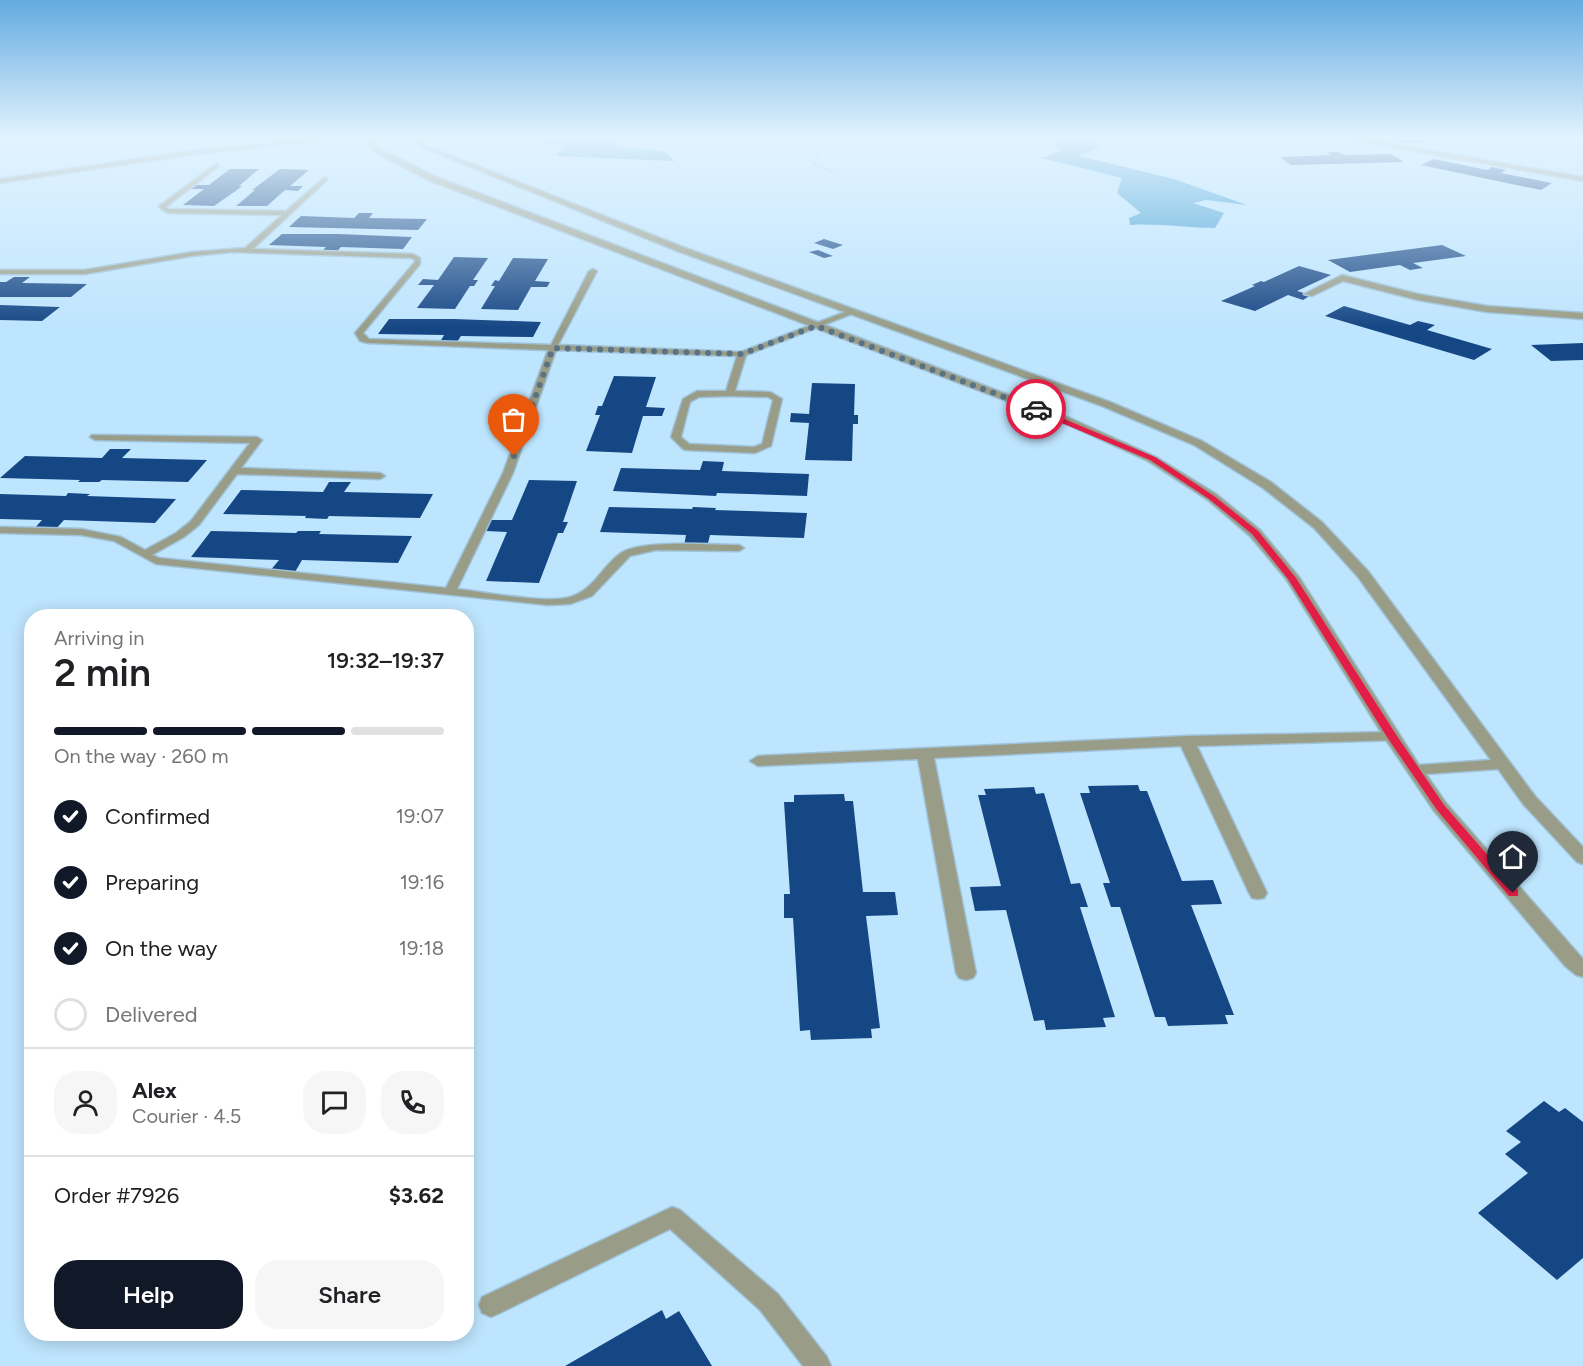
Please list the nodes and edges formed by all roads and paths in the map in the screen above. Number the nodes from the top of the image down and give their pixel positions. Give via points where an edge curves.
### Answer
1 (169, 201) edge
2 (301, 201) edge
3 (490, 201) edge
4 (555, 201) edge
5 (288, 213) junction
6 (246, 251) junction
7 (593, 271) dead end
8 (0, 273) edge
9 (1309, 294) dead end
10 (853, 312) junction
11 (1583, 316) edge
12 (816, 326) junction
13 (553, 348) junction
14 (742, 354) junction
15 (730, 393) junction
16 (95, 437) dead end
17 (234, 471) junction
18 (380, 476) dead end
19 (0, 530) edge
20 (739, 548) dead end
21 (144, 555) junction
22 (450, 592) junction
23 (1392, 737) junction
24 (1187, 741) junction
25 (925, 753) junction
26 (758, 761) dead end
27 (1502, 764) junction
28 (1414, 770) junction
29 (1583, 858) edge
30 (1258, 893) dead end
31 (1583, 970) edge
32 (966, 973) dead end
33 (491, 1305) dead end
34 (818, 1366) edge

1 - 5 lane via 162,206 168,211
2 - 5 lane
3 - 12 street
4 - 10 street
5 - 6 lane
6 - 8 lane via 192,254 85,272
6 - 13 lane via 418,259 359,333 368,341
7 - 13 lane
9 - 11 street via 1341,278 1487,309
10 - 12 lane
10 - 27 street via 1106,404 1198,443 1267,485 1318,525 1363,574
12 - 14 lane
12 - 23 street via 1068,421 1152,459 1212,497 1255,533 1292,578
13 - 14 lane
13 - 22 lane via 508,473
14 - 15 lane
15 - 15 lane via 698,394 686,401 676,437 686,447 754,450 766,446 778,399
16 - 17 lane via 257,440
17 - 18 lane
17 - 21 lane via 195,523
19 - 21 lane via 81,532 117,539
20 - 22 lane via 656,547 626,554 588,594 570,601
21 - 22 lane via 156,561
23 - 24 street
23 - 28 street
24 - 25 street
24 - 30 street
25 - 26 street
25 - 32 street
27 - 28 street
27 - 29 street via 1529,800
28 - 31 street via 1440,807
33 - 34 street via 672,1217 769,1302

